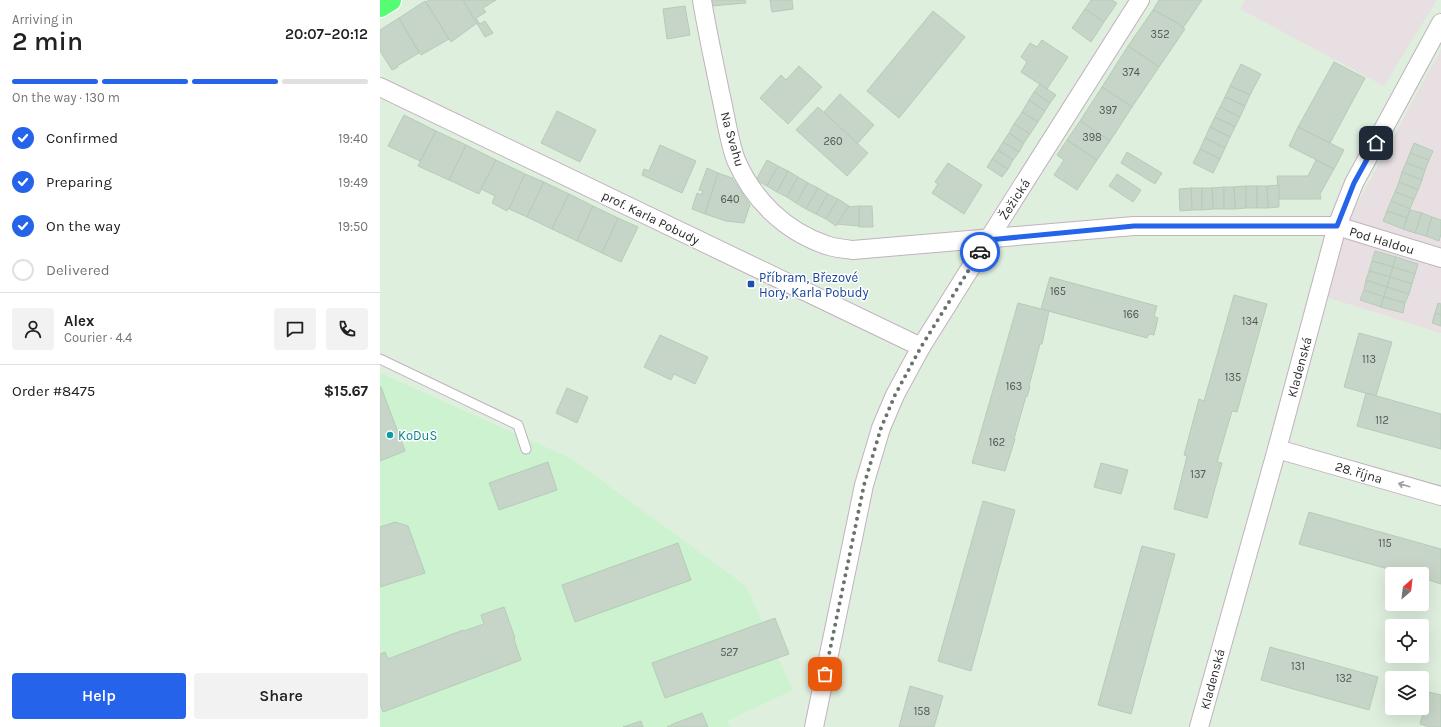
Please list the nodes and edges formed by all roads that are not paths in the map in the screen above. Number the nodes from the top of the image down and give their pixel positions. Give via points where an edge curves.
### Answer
1 (390, 0) edge
2 (702, 0) edge
3 (1140, 0) edge
4 (380, 6) edge
5 (1441, 23) edge
6 (380, 87) edge
7 (1337, 226) junction
8 (988, 240) junction
9 (1441, 258) edge
10 (921, 347) junction
11 (380, 359) edge
12 (526, 449) dead end
13 (1277, 449) junction
14 (1441, 496) edge
15 (814, 727) edge
16 (1199, 727) edge

1 - 4 main road
2 - 8 street, Na Svahu via 736,160 749,184 765,205 785,224 828,246 853,250
3 - 8 street, Žežická
5 - 7 street, Kladenská via 1354,183
6 - 10 street, prof. Karla Pobudy
7 - 8 street, Pod Haldou via 1134,226
7 - 9 street, Pod Haldou
7 - 13 street, Kladenská
8 - 10 street, Žežická
10 - 15 street, Žežická via 895,395 881,428 864,485
11 - 12 lane via 518,426
14 -> 13 street, 28. října
13 - 16 street, Kladenská

